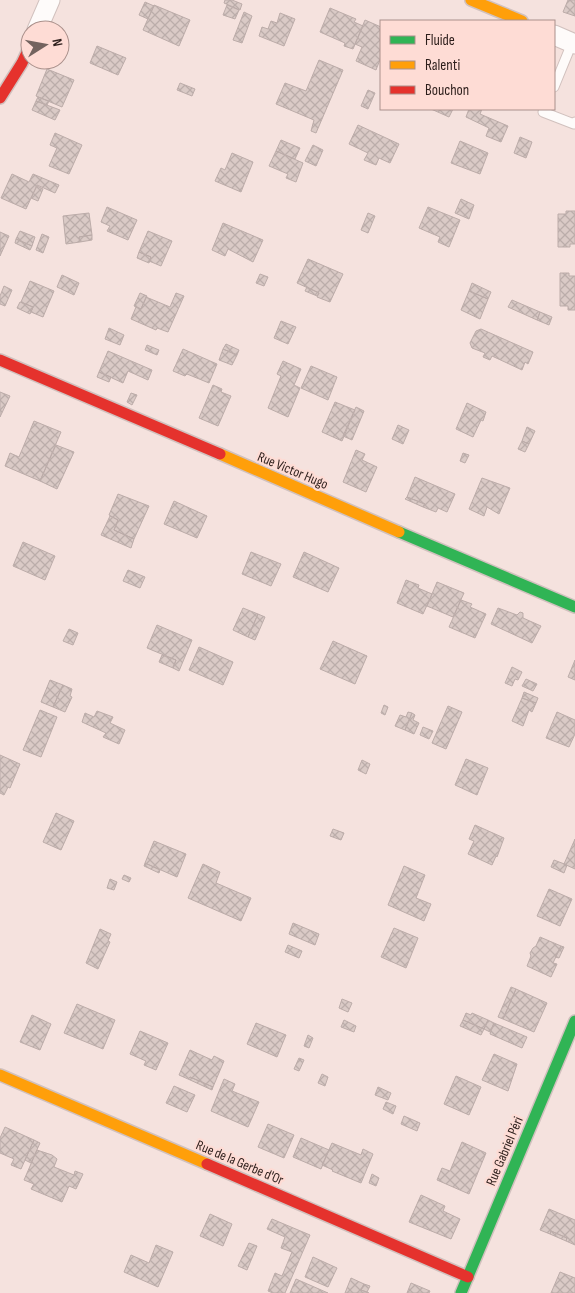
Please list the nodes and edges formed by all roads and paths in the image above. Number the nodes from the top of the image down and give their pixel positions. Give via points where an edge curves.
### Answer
1 (50, 0) edge
2 (471, 0) edge
3 (41, 20) edge
4 (520, 20) edge
5 (555, 35) edge
6 (574, 43) edge
7 (20, 66) edge
8 (555, 85) edge
9 (0, 98) edge
10 (544, 110) edge
11 (575, 122) edge
12 (0, 360) edge
13 (575, 607) edge
14 (575, 1021) edge
15 (0, 1075) edge
16 (468, 1277) junction
17 (461, 1293) edge

1 - 3 street
2 - 4 street
5 - 6 street
6 - 8 lane
7 - 9 street
10 - 11 lane
12 - 13 street, Rue Victor Hugo
14 - 16 street, Rue Gabriel Péri
15 - 16 street, Rue de la Gerbe d'Or
16 - 17 street, Rue Gabriel Péri

